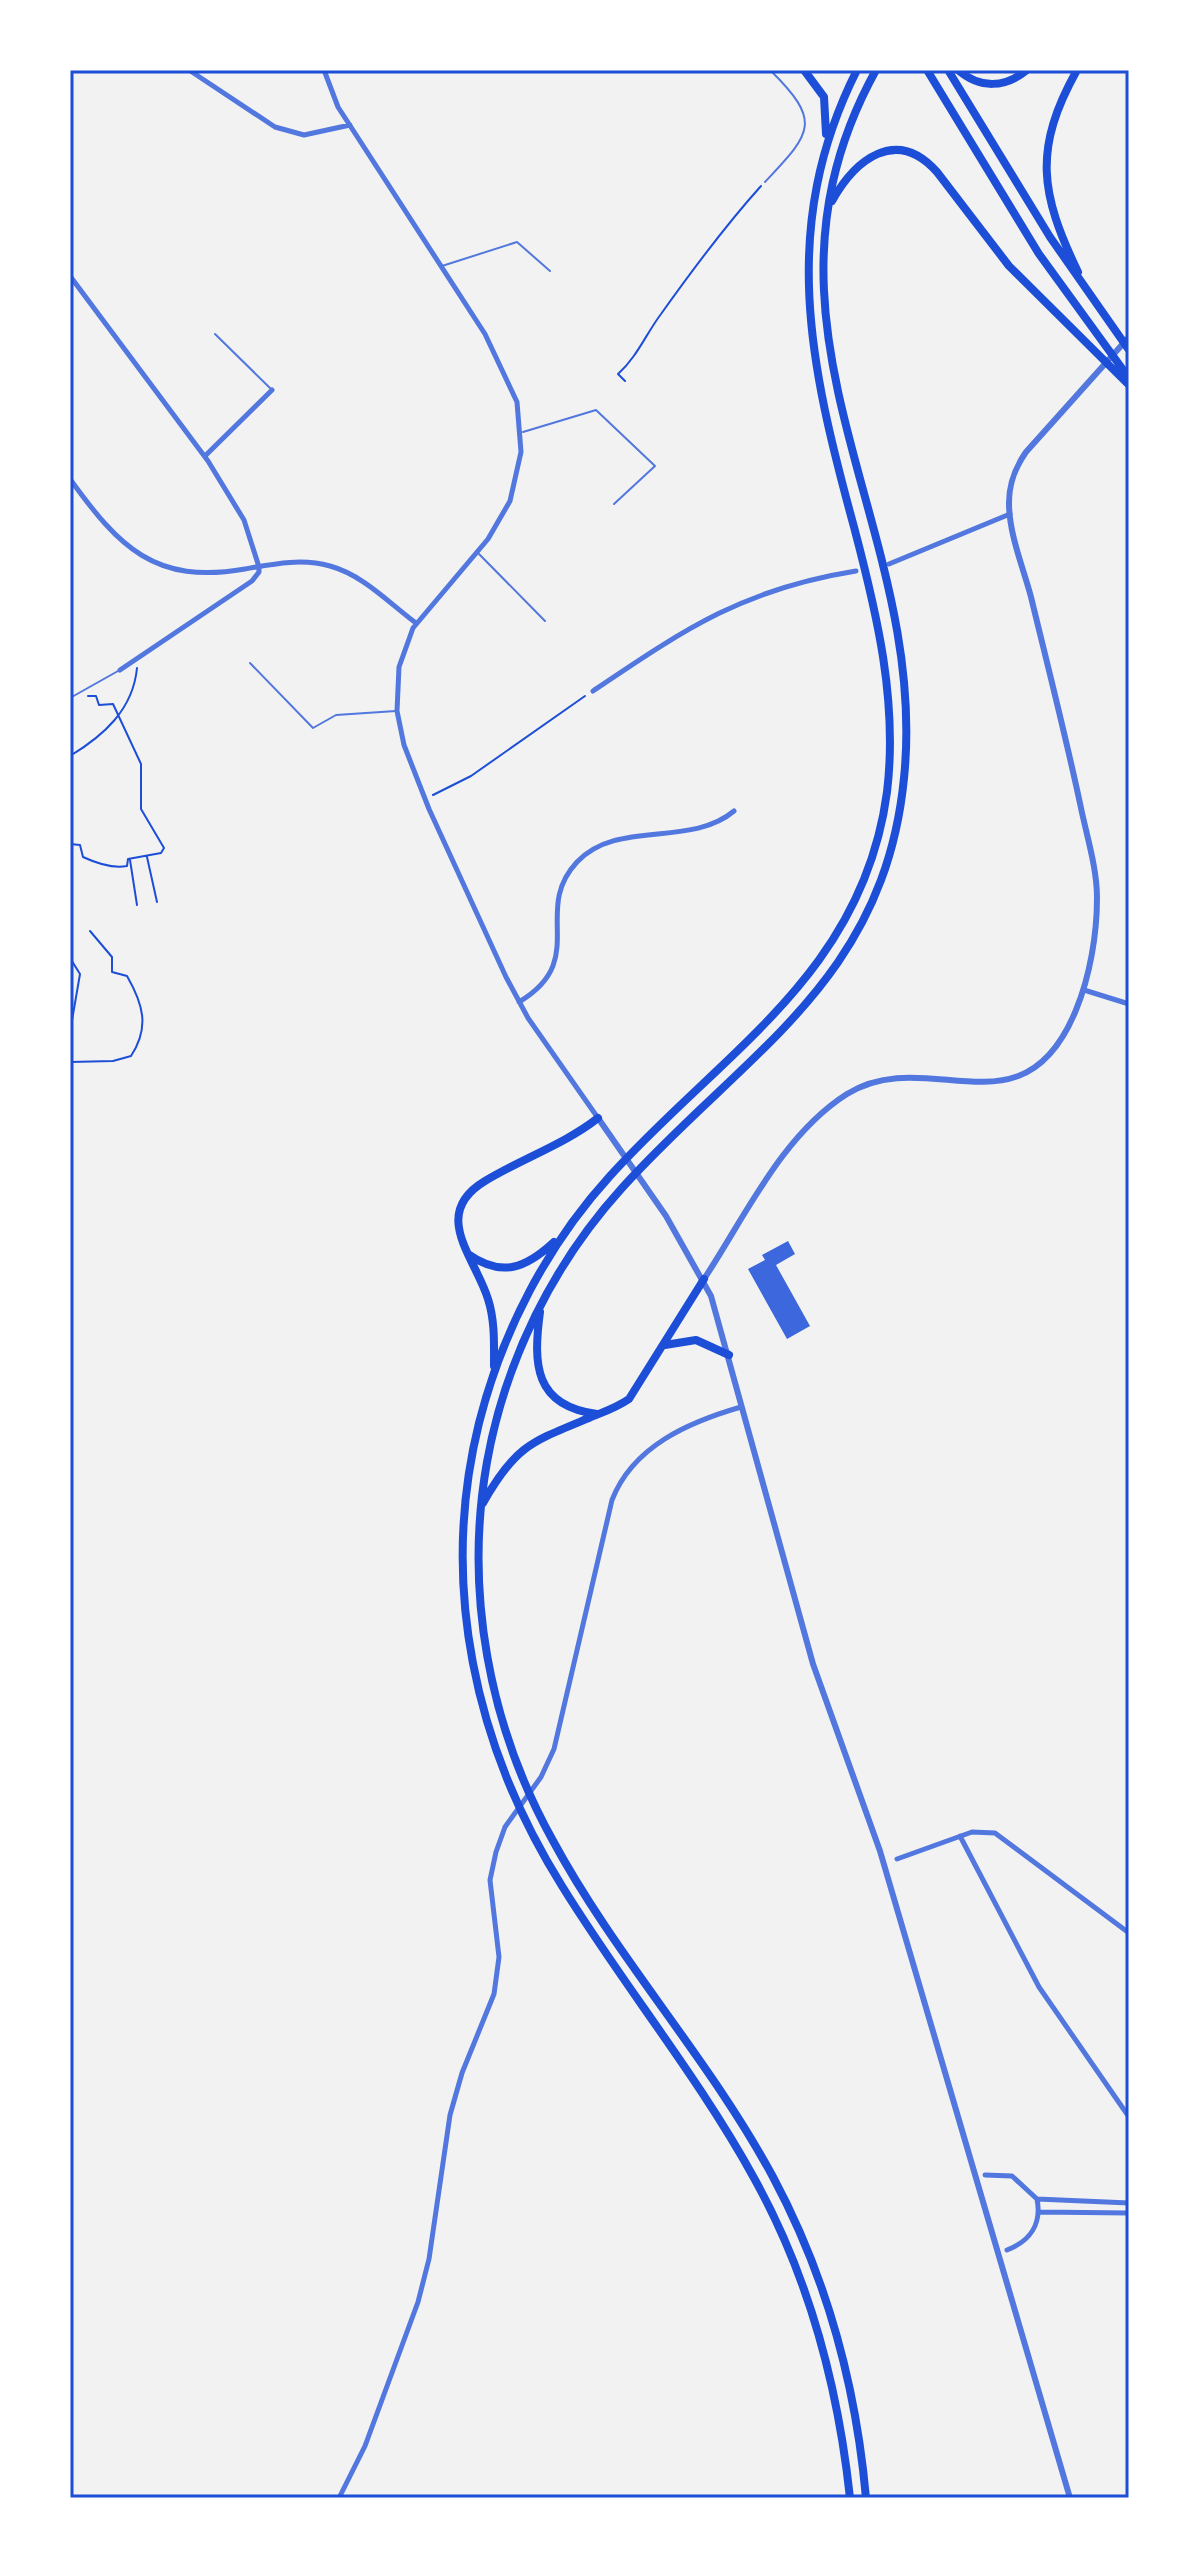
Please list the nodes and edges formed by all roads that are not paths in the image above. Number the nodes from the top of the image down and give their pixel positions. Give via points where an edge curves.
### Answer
1 (189, 70) edge
2 (324, 70) edge
3 (770, 70) edge
4 (804, 70) edge
5 (857, 70) edge
6 (876, 70) edge
7 (927, 70) edge
8 (948, 70) edge
9 (958, 70) edge
10 (1027, 70) edge
11 (1077, 70) edge
12 (350, 125) junction
13 (826, 142) junction
14 (765, 182) road end
15 (827, 209) junction
16 (441, 266) junction
17 (550, 271) dead end
18 (70, 276) edge
19 (1092, 301) junction
20 (215, 334) dead end
21 (1129, 337) edge
22 (1129, 350) edge
23 (1129, 378) edge
24 (1129, 385) edge
25 (272, 390) joint
26 (522, 432) junction
27 (205, 456) junction
28 (70, 479) edge
29 (614, 504) dead end
30 (1010, 514) junction
31 (478, 553) junction
32 (889, 564) dead end
33 (259, 567) junction
34 (856, 571) dead end
35 (545, 621) dead end
36 (416, 623) junction
37 (250, 663) dead end
38 (120, 670) joint
39 (593, 691) road end
40 (71, 697) edge
41 (397, 711) junction
42 (734, 811) dead end
43 (1084, 990) junction
44 (519, 1002) junction
45 (1129, 1004) edge
46 (598, 1118) junction
47 (564, 1234) junction
48 (468, 1253) junction
49 (704, 1279) junction
50 (542, 1303) junction
51 (664, 1346) junction
52 (729, 1355) junction
53 (494, 1371) junction
54 (741, 1407) junction
55 (598, 1414) junction
56 (481, 1507) junction
57 (960, 1836) junction
58 (897, 1859) dead end
59 (1129, 1933) edge
60 (1129, 2117) edge
61 (985, 2175) dead end
62 (1037, 2199) junction
63 (1129, 2203) edge
64 (1039, 2212) junction
65 (1129, 2213) edge
66 (1007, 2250) dead end
67 (339, 2498) edge
68 (850, 2498) edge
69 (866, 2498) edge
70 (1070, 2498) edge

1 - 12 street via 275,127 304,135
2 - 12 street
3 - 14 lane via 800,102 805,125 799,146
4 - 13 highway via 824,97
5 - 13 highway
6 - 15 highway via 851,121
7 - 23 highway via 1039,254
8 - 19 highway
9 - 10 highway via 993,85
11 - 19 highway via 1053,120 1045,169 1051,210
12 - 16 street
13 - 47 highway via 809,224 807,311 817,378 877,625 889,700 887,788 873,854 843,926 789,1002 620,1166
15 - 24 highway via 845,179 868,157 896,151 923,159 1009,266
15 - 50 highway via 822,284 829,350 894,622 907,726 902,796 885,869 856,935 825,983 797,1018 616,1194 576,1244
16 - 17 lane via 517,242
16 - 26 street via 503,366
18 - 27 street
19 - 22 highway
20 - 25 lane
21 - 30 street via 1021,460 1012,481
25 - 27 street
26 - 29 lane via 589,410 604,414 655,466
26 - 31 street via 514,492
27 - 33 street via 244,520
28 - 33 street via 108,529 148,560 196,574
30 - 32 street
30 - 43 street via 1094,868 1097,897
31 - 35 lane
31 - 36 street
33 - 36 street via 301,562 338,569
33 - 38 street via 252,581
34 - 39 street via 801,581 723,609
36 - 41 street via 399,667
37 - 41 lane via 313,728 336,715
38 - 40 lane
41 - 44 street via 429,809
42 - 44 street via 692,829 602,846 580,858 558,894 553,971
43 - 45 street
43 - 49 street via 1055,1049 1013,1078 992,1083 879,1082 834,1103 782,1160
44 - 46 street
46 - 48 highway via 472,1190 458,1220
46 - 49 street
47 - 48 highway via 518,1268 492,1267
47 - 53 highway via 518,1314
48 - 53 highway via 490,1304
49 - 51 highway
49 - 52 street
50 - 55 highway via 536,1347 543,1383 567,1406
50 - 56 highway via 498,1416
51 - 52 highway via 696,1340
51 - 55 highway via 629,1399
52 - 54 street
53 - 68 highway via 469,1470 462,1551 471,1660 493,1746 520,1812 559,1882 707,2100 779,2227 823,2347
54 - 67 street via 667,1437 619,1484 557,1737 541,1777 509,1822 496,1852 490,1880 497,1982 450,2115 425,2278 373,2425
54 - 70 street via 813,1664 884,1865
55 - 56 highway via 526,1446 503,1470
56 - 69 highway via 479,1578 487,1655 517,1765 565,1863 720,2091 794,2219 839,2343
57 - 58 street
57 - 59 street via 981,1831 1002,1836
57 - 60 street via 1039,1987
61 - 62 street via 1012,2176
62 - 63 street
62 - 64 street
64 - 65 street
64 - 66 street via 1028,2237

